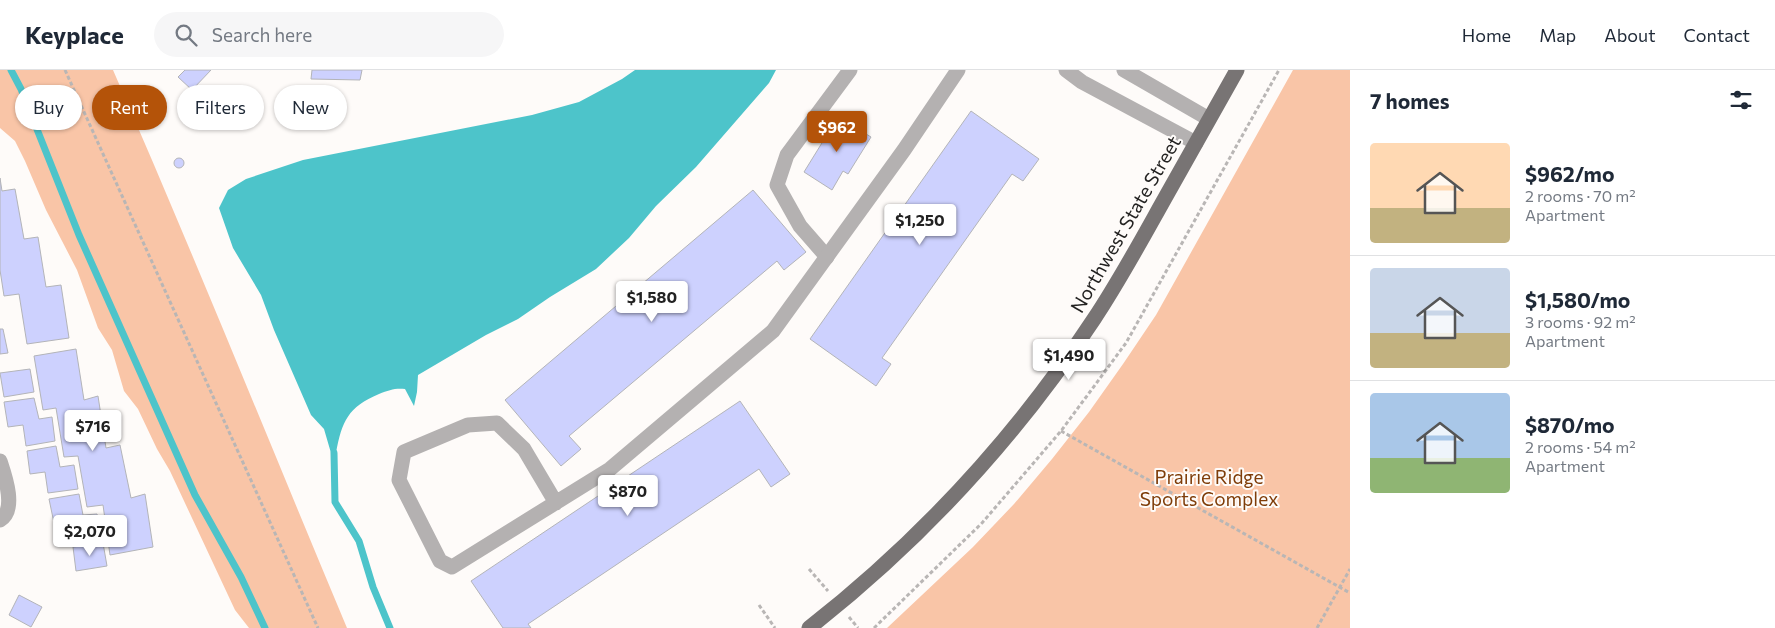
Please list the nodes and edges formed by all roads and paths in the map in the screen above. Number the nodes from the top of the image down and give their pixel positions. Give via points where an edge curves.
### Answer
1 (65, 70) edge
2 (850, 70) edge
3 (1066, 70) edge
4 (1124, 70) edge
5 (1237, 70) edge
6 (1279, 70) edge
7 (952, 72) edge
8 (1209, 119) junction
9 (1196, 143) junction
10 (827, 257) junction
11 (1061, 431) junction
12 (0, 461) edge
13 (556, 503) junction
14 (0, 520) edge
15 (1350, 569) edge
16 (1340, 587) junction
17 (1350, 593) edge
18 (759, 605) dead end
19 (814, 626) edge
20 (318, 628) edge
21 (775, 628) edge
22 (874, 628) edge
23 (1317, 628) edge

1 - 20 path
2 - 10 street via 787,155 777,185 800,226
3 - 9 street via 1082,82
4 - 8 street
5 - 8 main road, Northwest State Street
6 - 11 path via 1126,344
7 - 10 street via 904,150
8 - 9 main road, Northwest State Street
9 - 19 main road, Northwest State Street via 1106,300 1019,423 902,549
10 - 13 street via 773,331 610,469
11 - 16 path
11 - 22 path via 982,522
12 - 14 street via 9,489 8,508
13 - 13 street via 452,567 440,561 399,480 404,452 468,425 497,423 524,449
15 - 16 path
16 - 17 path
16 - 23 path
18 - 21 path

